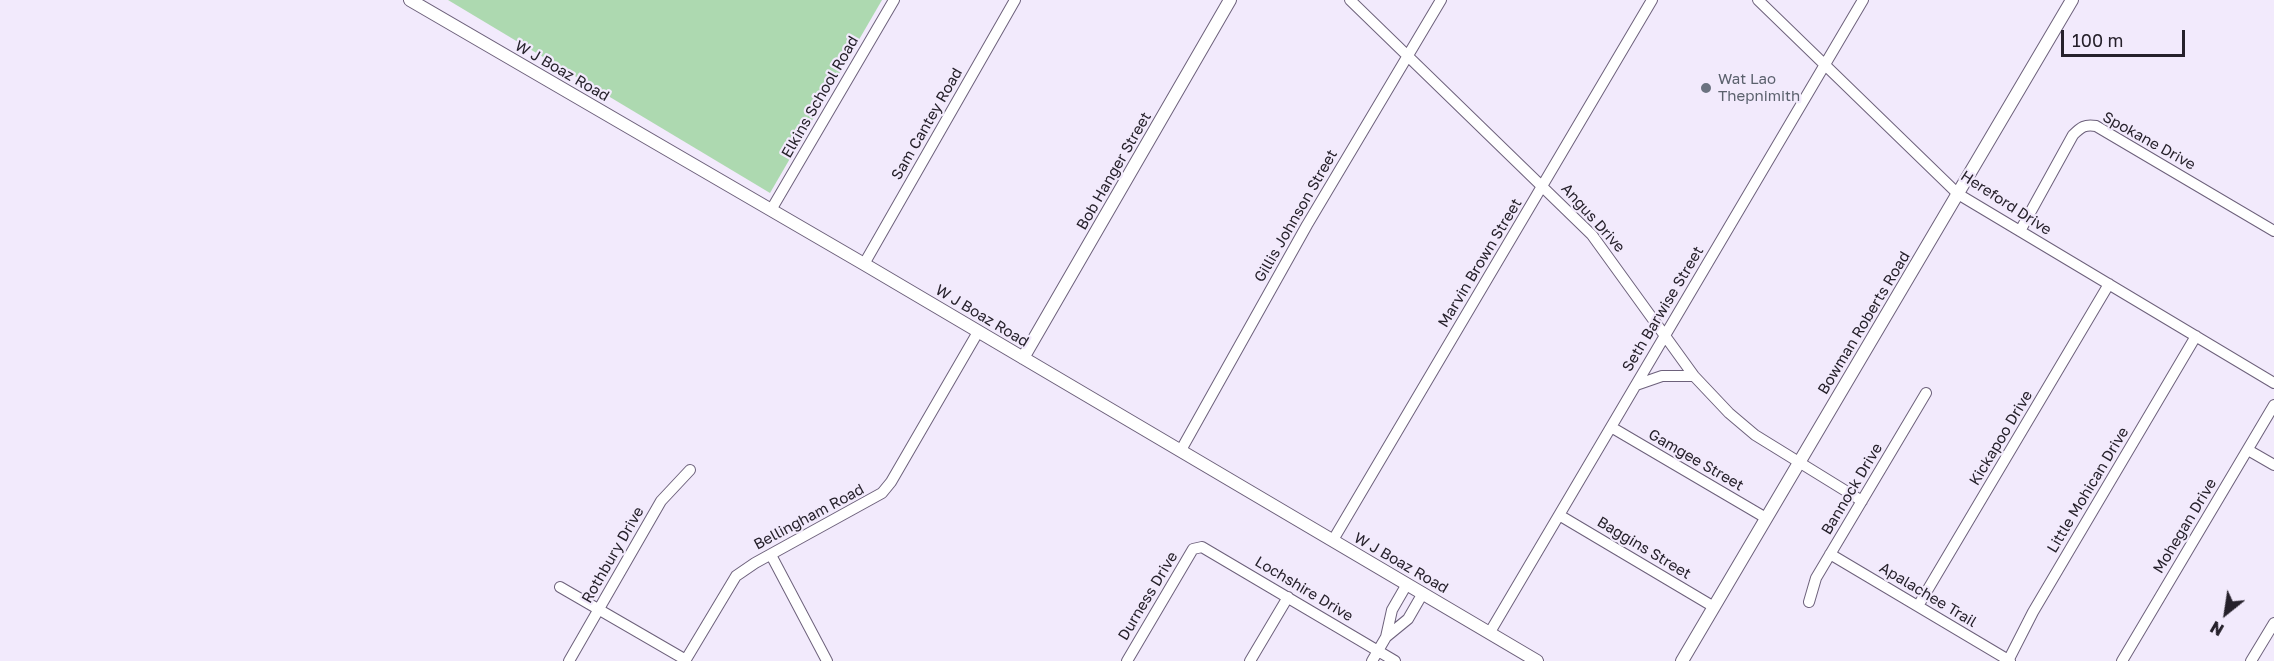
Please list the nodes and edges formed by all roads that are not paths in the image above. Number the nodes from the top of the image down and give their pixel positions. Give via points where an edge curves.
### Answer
1 (410, 0) edge
2 (894, 0) edge
3 (1016, 0) edge
4 (1230, 0) edge
5 (1350, 0) edge
6 (1441, 0) edge
7 (1652, 0) edge
8 (1758, 0) edge
9 (1863, 0) edge
10 (2072, 0) edge
11 (1407, 57) junction
12 (1824, 65) junction
13 (1543, 185) junction
14 (1958, 194) junction
15 (771, 210) junction
16 (2020, 231) junction
17 (2274, 231) edge
18 (864, 264) junction
19 (2109, 284) junction
20 (978, 332) junction
21 (1665, 335) junction
22 (2196, 336) junction
23 (1023, 358) junction
24 (1694, 376) junction
25 (2274, 383) edge
26 (1635, 386) junction
27 (1926, 393) dead end
28 (2274, 405) edge
29 (1611, 427) junction
30 (1181, 450) junction
31 (2248, 450) junction
32 (1799, 463) junction
33 (2274, 465) edge
34 (690, 470) dead end
35 (1862, 501) junction
36 (1559, 515) junction
37 (1766, 519) junction
38 (1333, 540) junction
39 (1196, 548) joint
40 (1830, 554) junction
41 (771, 555) junction
42 (1407, 584) junction
43 (560, 587) dead end
44 (1423, 593) junction
45 (1287, 597) junction
46 (1809, 602) dead end
47 (1918, 606) junction
48 (1714, 607) junction
49 (599, 610) junction
50 (2274, 622) edge
51 (1490, 632) junction
52 (1386, 637) junction
53 (1378, 651) junction
54 (569, 661) edge
55 (685, 661) edge
56 (827, 661) edge
57 (1127, 661) edge
58 (1250, 661) edge
59 (1372, 661) edge
60 (1395, 661) edge
61 (1537, 661) edge
62 (1682, 661) edge
63 (2009, 661) edge
64 (2122, 661) edge
65 (2251, 661) edge

1 - 15 street, W J Boaz Road
2 - 15 street, Elkins School Road
3 - 18 street, Sam Cantey Road
4 - 23 street, Bob Hanger Street
5 - 11 street, Angus Drive
6 - 11 street, Gillis Johnson Street
7 - 13 street, Marvin Brown Street
8 - 12 street, Hereford Drive
9 - 12 street, Seth Barwise Street
10 - 14 street, Bowman Roberts Road
11 - 13 street, Angus Drive
11 - 30 street, Gillis Johnson Street
12 - 14 street, Hereford Drive
12 - 21 street, Seth Barwise Street
13 - 21 street, Angus Drive via 1602,246
13 - 38 street, Marvin Brown Street
14 - 16 street, Hereford Drive
14 - 32 street, Bowman Roberts Road
15 - 18 street, W J Boaz Road
16 - 17 street, Spokane Drive via 2073,135 2088,125 2096,126
16 - 19 street, Hereford Drive
18 - 20 street, W J Boaz Road
19 - 22 street, Hereford Drive
19 - 47 street, Kickapoo Drive
20 - 23 street, W J Boaz Road
20 - 41 street, Bellingham Road via 882,493
21 - 24 street, Angus Drive
21 - 26 street, Seth Barwise Street
22 - 25 street, Hereford Drive
22 - 63 street, Little Mohican Drive via 2033,612
23 - 30 street, W J Boaz Road
24 - 26 street via 1662,376
24 - 32 street, Angus Drive via 1755,435
26 - 29 street, Seth Barwise Street
27 - 35 street, Bannock Drive
28 - 31 street, Mohegan Drive
29 - 36 street, Seth Barwise Street
29 - 37 street, Gamgee Street
30 - 38 street, W J Boaz Road
31 - 33 street
31 - 64 street, Mohegan Drive
32 - 35 street, Angus Drive
32 - 37 street, Bowman Roberts Road
34 - 49 street, Rothbury Drive via 661,501
35 - 40 street, Bannock Drive
36 - 48 street, Baggins Street
36 - 51 street, Seth Barwise Street
37 - 48 street, Bowman Roberts Road
38 - 42 street, W J Boaz Road
39 - 45 street, Lochshire Drive via 1211,551
39 - 57 street, Durness Drive
40 - 46 street, Bannock Drive via 1816,578
40 - 47 street, Apalachee Trail
41 - 55 street, Bellingham Road via 736,576
41 - 56 street
42 - 44 street, W J Boaz Road
42 - 52 street via 1392,610
43 - 49 street
44 - 51 street, W J Boaz Road
44 - 52 street via 1408,619
45 - 53 street, Lochshire Drive
45 - 58 street
47 - 63 street, Apalachee Trail
48 - 62 street, Bowman Roberts Road
49 - 54 street, Rothbury Drive
49 - 55 street
50 - 65 street
51 - 61 street, W J Boaz Road
52 - 53 street
53 - 59 street
53 - 60 street, Lochshire Drive

